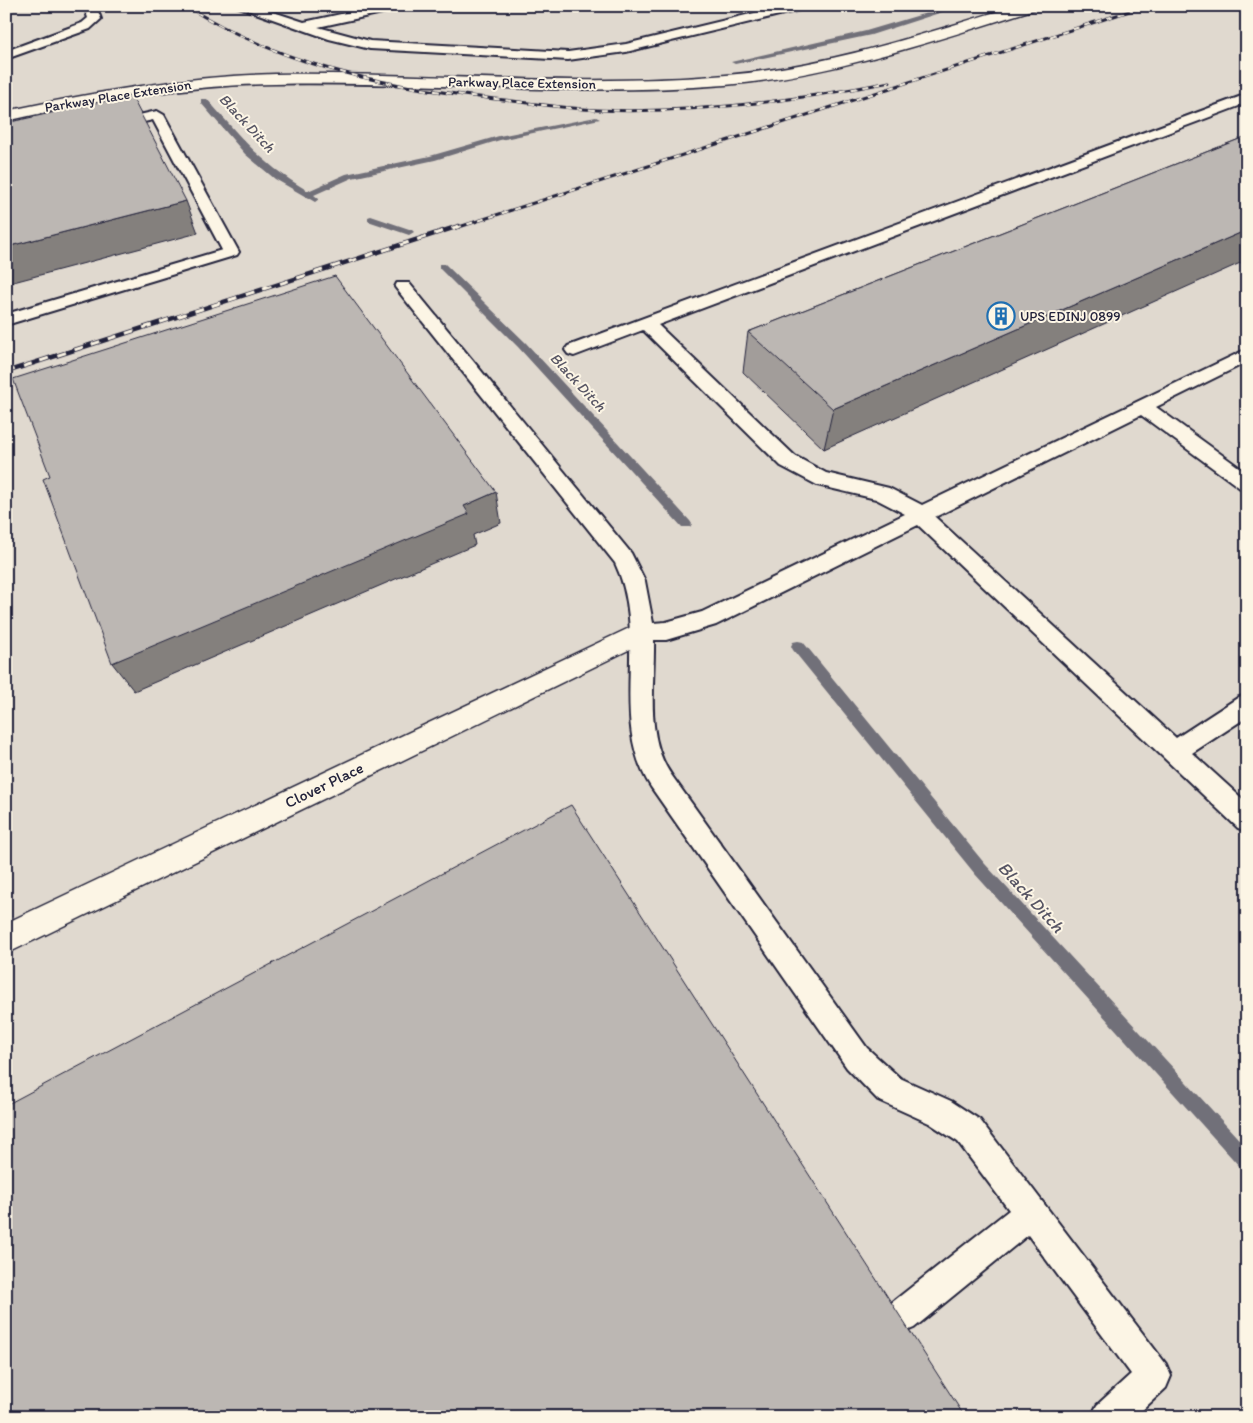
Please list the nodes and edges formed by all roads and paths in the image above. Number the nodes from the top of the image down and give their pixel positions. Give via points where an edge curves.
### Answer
1 (90, 6) edge
2 (242, 6) edge
3 (396, 6) edge
4 (800, 6) edge
5 (1030, 6) edge
6 (303, 26) junction
7 (6, 55) edge
8 (1247, 98) edge
9 (6, 116) edge
10 (100, 128) edge
11 (403, 287) dead end
12 (6, 320) edge
13 (646, 323) junction
14 (574, 350) dead end
15 (1247, 355) edge
16 (1142, 406) junction
17 (1247, 483) edge
18 (921, 515) junction
19 (642, 632) junction
20 (1247, 704) edge
21 (1174, 752) junction
22 (1247, 820) edge
23 (6, 939) edge
24 (1031, 1212) junction
25 (902, 1316) edge
26 (1110, 1417) edge

1 - 7 lane via 95,19 86,26
2 - 6 lane
3 - 6 lane
4 - 6 lane via 626,48 568,56 391,47 350,40
5 - 9 main road, Parkway Place Extension via 853,59 754,77 612,85 249,80 142,91
8 - 13 lane
10 - 12 lane via 157,115 230,252
11 - 19 lane via 623,560 637,589
13 - 14 lane
13 - 18 lane via 788,461 830,482 887,493
15 - 16 lane
16 - 17 lane
16 - 18 lane
18 - 19 lane via 708,619 666,631
18 - 21 lane
19 - 23 main road, Clover Place
19 - 24 lane via 643,732 646,753 660,780 857,1058 890,1089 940,1112 969,1131
20 - 21 lane
21 - 22 lane
24 - 25 lane
24 - 26 lane via 1154,1376

